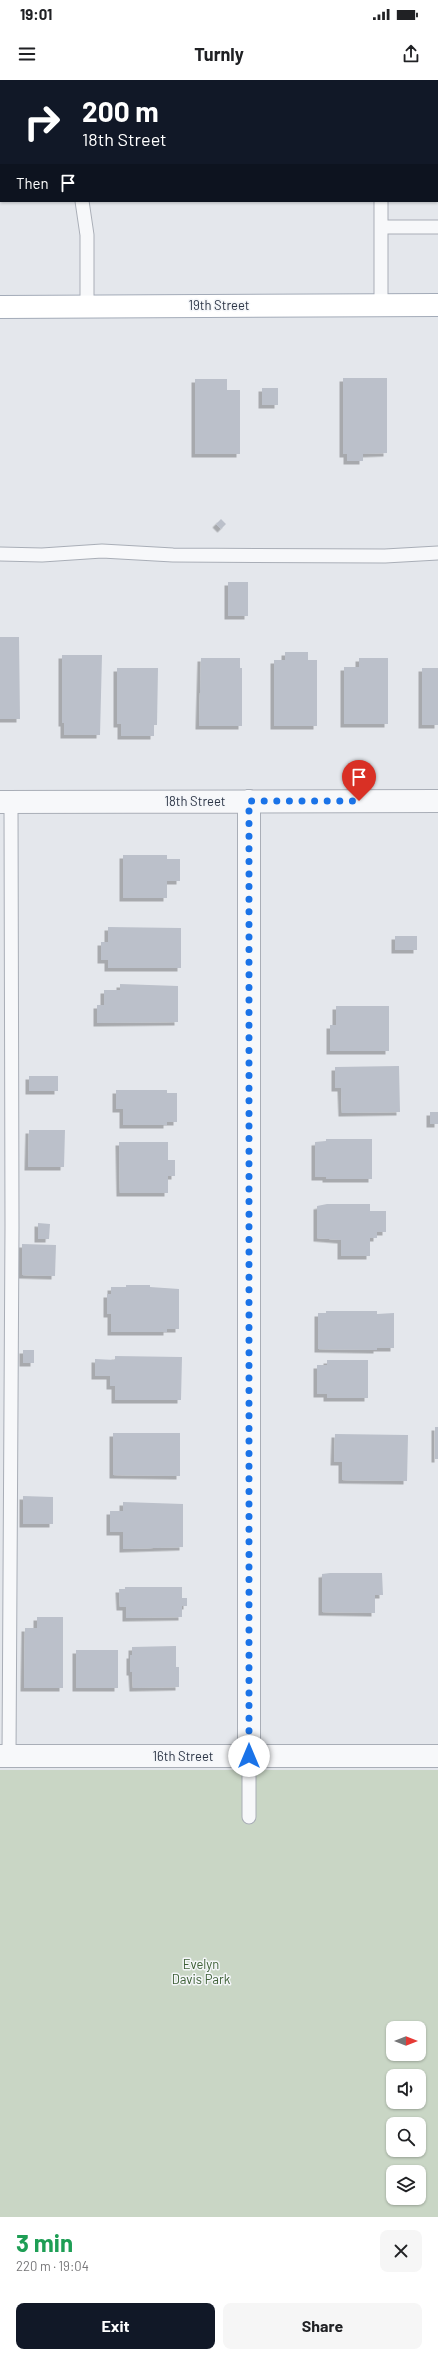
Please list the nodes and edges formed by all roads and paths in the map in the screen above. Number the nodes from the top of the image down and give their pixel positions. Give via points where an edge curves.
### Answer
1 (82, 202) edge
2 (381, 202) edge
3 (381, 227) junction
4 (438, 227) edge
5 (381, 304) junction
6 (87, 305) junction
7 (438, 305) edge
8 (0, 307) edge
9 (438, 553) edge
10 (0, 554) edge
11 (249, 801) junction
12 (438, 801) edge
13 (5, 802) edge
14 (5, 1756) edge
15 (249, 1756) junction
16 (438, 1756) edge
17 (249, 1817) dead end

1 - 6 lane via 87,235
2 - 3 lane
3 - 4 lane
3 - 5 lane
5 - 6 main road, 19th Street
5 - 7 main road, 19th Street
6 - 8 main road, 19th Street
9 - 10 lane via 385,556 173,555 102,551 42,555
11 - 12 street, 18th Street
11 - 13 street, 18th Street
11 - 15 street
13 - 14 lane via 12,1227
14 - 15 street, 16th Street
15 - 16 street, 16th Street
15 - 17 lane

